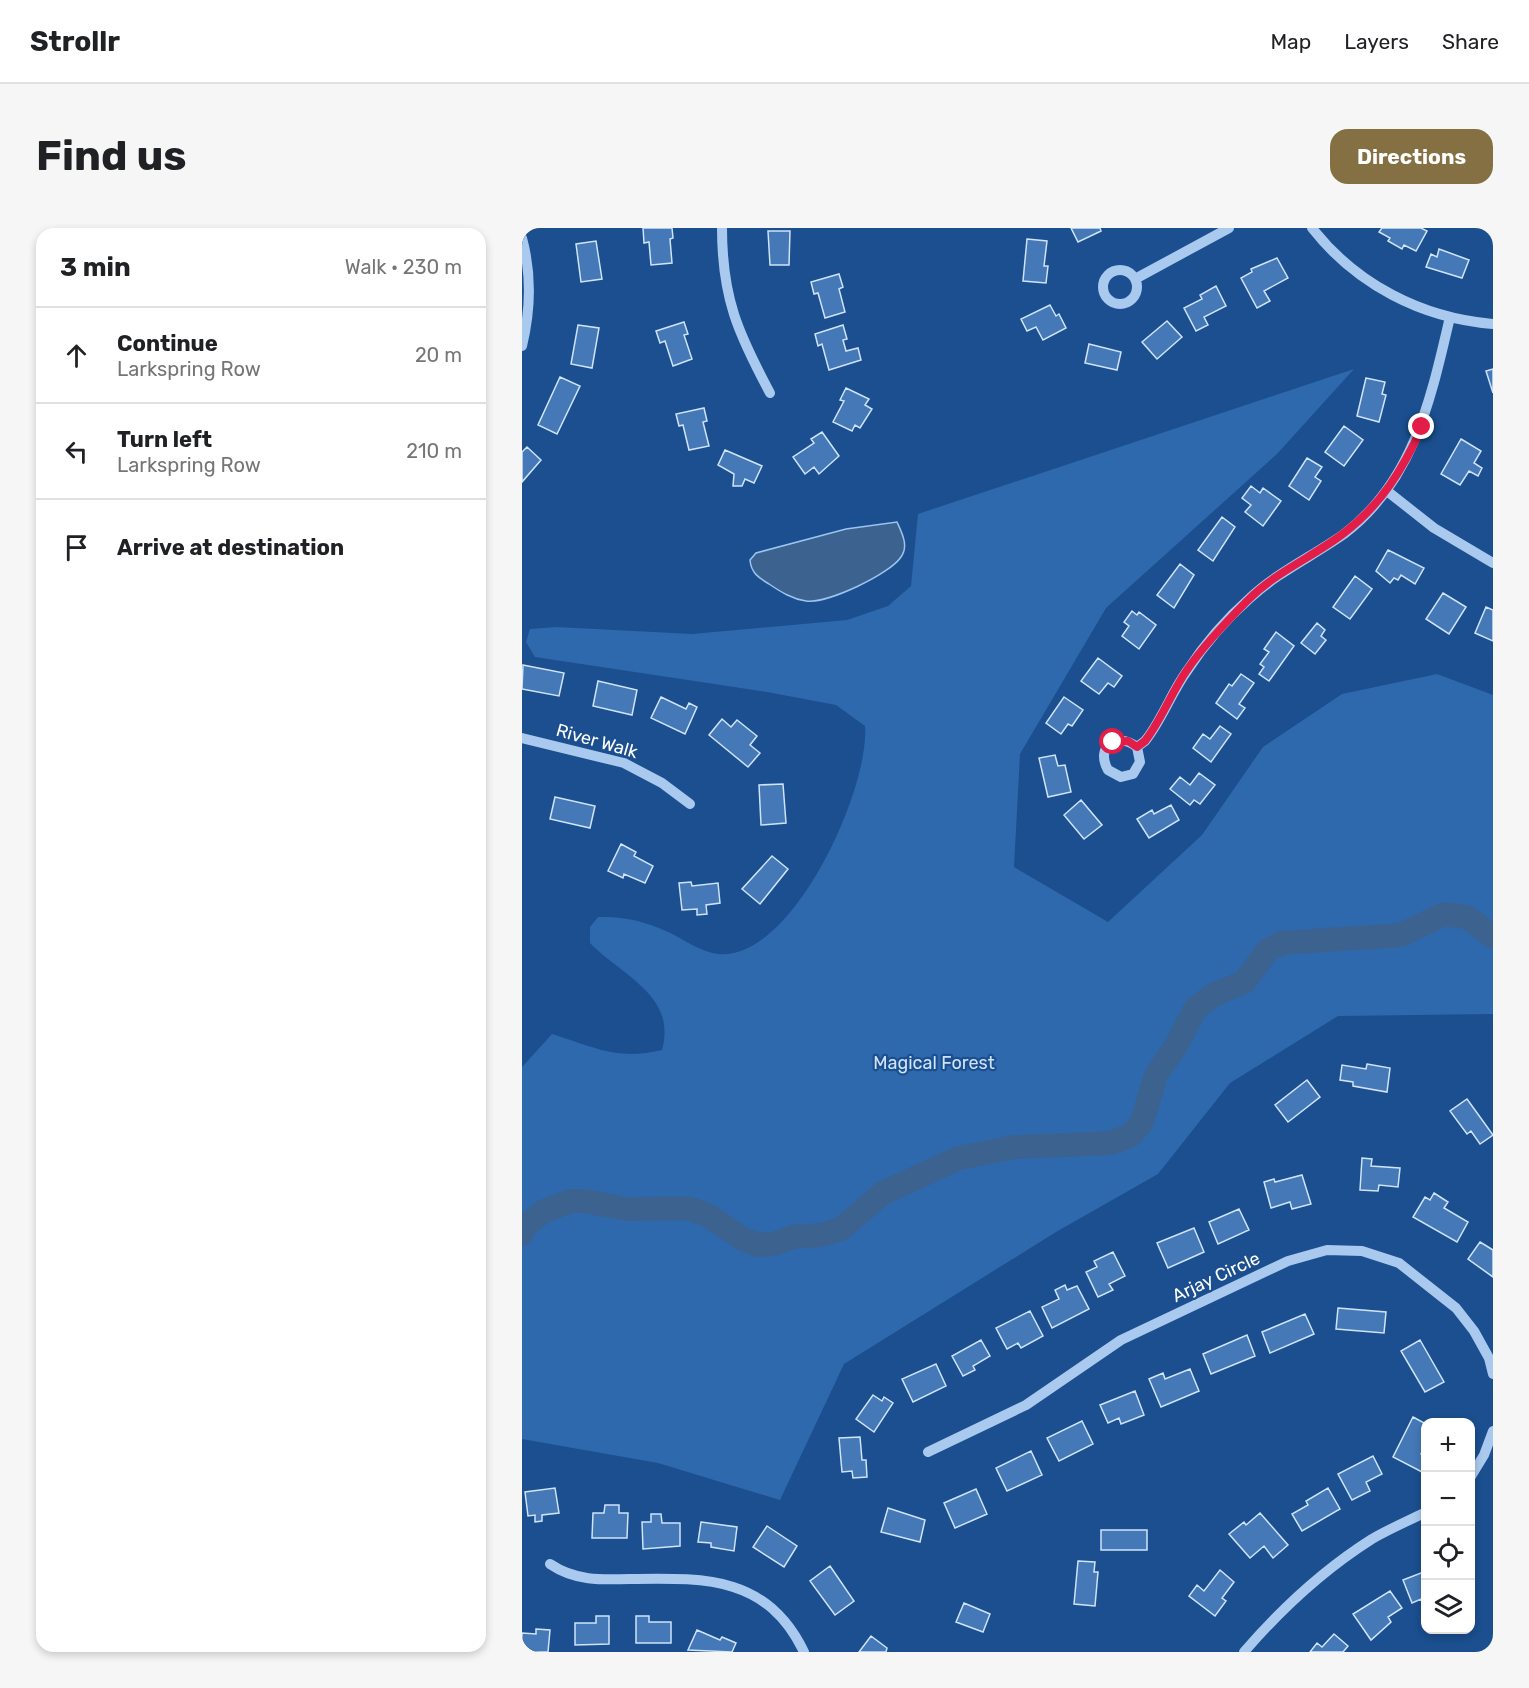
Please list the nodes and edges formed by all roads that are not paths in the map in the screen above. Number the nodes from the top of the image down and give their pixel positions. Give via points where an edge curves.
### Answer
1 (722, 228) edge
2 (1228, 228) edge
3 (1312, 228) edge
4 (522, 238) edge
5 (1135, 279) dead end
6 (1450, 318) junction
7 (1493, 324) edge
8 (522, 346) edge
9 (770, 393) dead end
10 (1388, 491) junction
11 (1493, 563) edge
12 (522, 738) edge
13 (1137, 747) dead end
14 (690, 804) dead end
15 (1493, 1374) edge
16 (1493, 1431) edge
17 (928, 1452) dead end
18 (1474, 1472) edge
19 (1421, 1514) edge
20 (550, 1564) dead end
21 (804, 1652) edge
22 (1244, 1652) edge

1 - 9 street via 725,287 733,315
2 - 5 street
3 - 6 street via 1359,276 1410,304
4 - 8 street via 531,290
6 - 7 street
6 - 10 street via 1422,427
10 - 11 street via 1434,528
10 - 13 street via 1343,534 1281,573 1250,598 1205,645 1154,729
12 - 14 street, River Walk via 624,764 662,783
15 - 17 street, Arjay Circle via 1490,1358 1456,1308 1400,1263 1362,1251 1327,1250 1288,1261 1121,1340 1026,1405
16 - 18 street
19 - 22 street via 1344,1558 1275,1616
20 - 21 street via 562,1573 600,1580 702,1578 725,1583 769,1606

